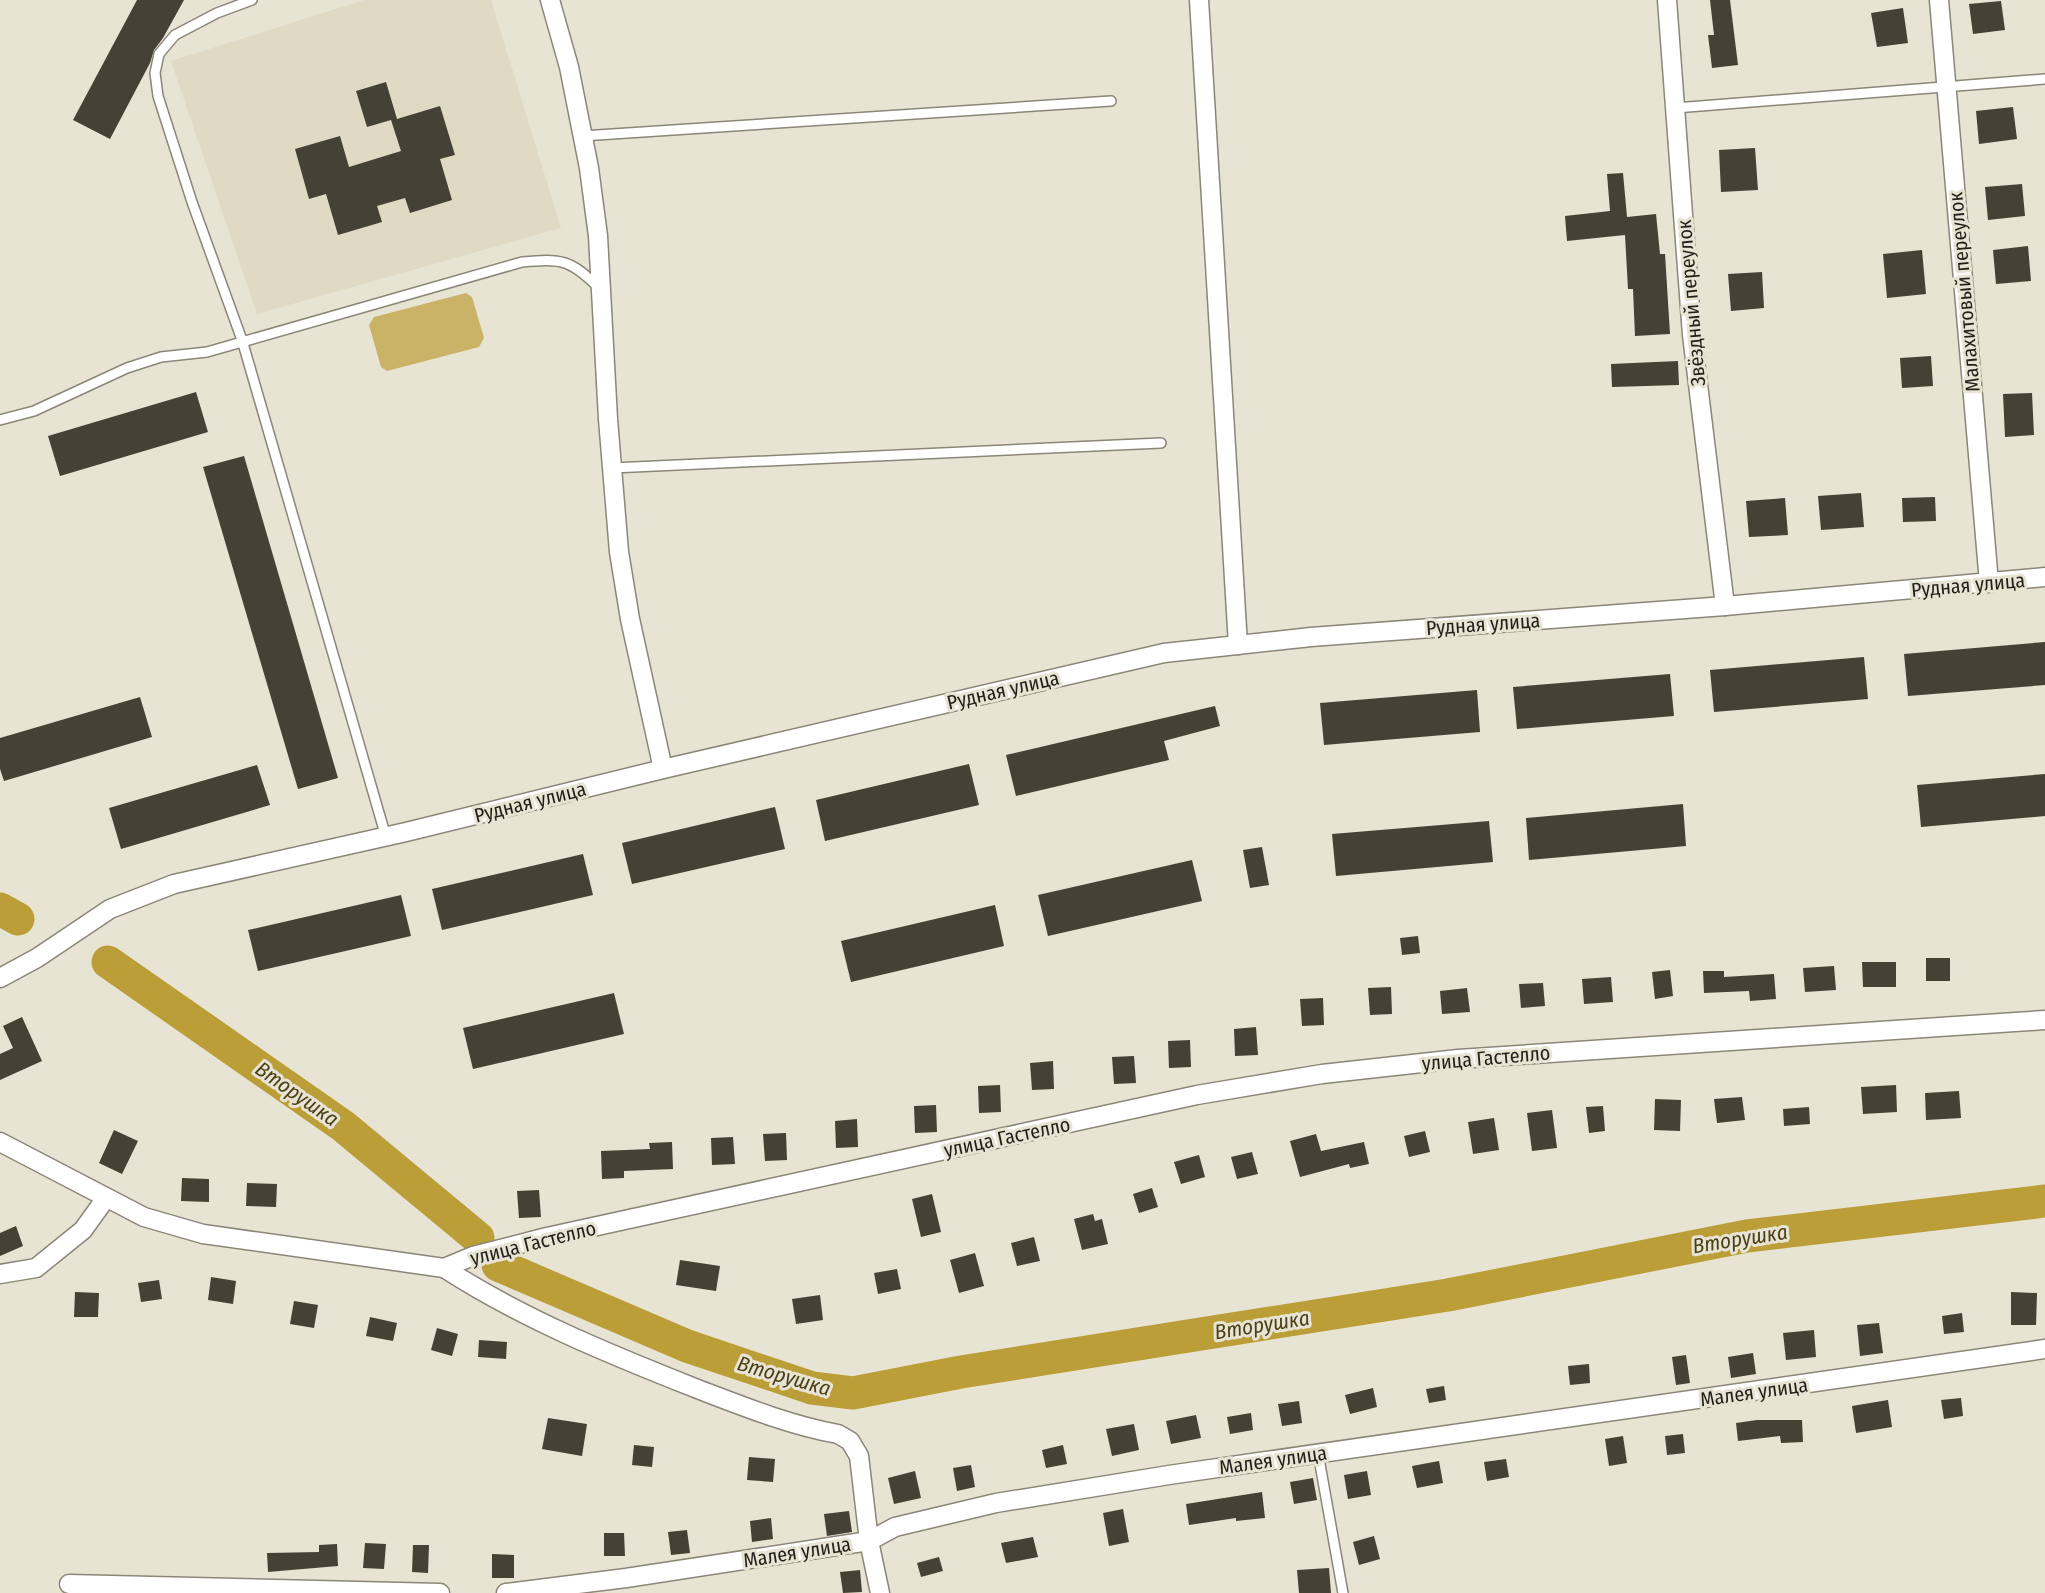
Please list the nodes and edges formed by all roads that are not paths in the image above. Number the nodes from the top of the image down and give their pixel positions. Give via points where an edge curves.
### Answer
1 (252, 0) edge
2 (550, 0) edge
3 (1199, 0) edge
4 (1667, 0) edge
5 (1939, 0) edge
6 (2045, 79) edge
7 (1946, 87) junction
8 (1111, 101) dead end
9 (1676, 108) junction
10 (582, 136) junction
11 (601, 289) junction
12 (242, 340) junction
13 (0, 420) edge
14 (1161, 443) dead end
15 (612, 468) junction
16 (2045, 577) edge
17 (1989, 583) junction
18 (1725, 606) junction
19 (1238, 645) junction
20 (663, 769) junction
21 (386, 837) junction
22 (0, 978) edge
23 (2045, 1020) edge
24 (0, 1142) edge
25 (106, 1198) junction
26 (444, 1268) junction
27 (0, 1274) edge
28 (2045, 1349) edge
29 (1318, 1453) junction
30 (869, 1541) junction
31 (69, 1584) dead end
32 (440, 1593) edge
33 (506, 1593) edge
34 (880, 1593) edge
35 (1343, 1593) edge

1 - 12 lane via 175,35 159,54 155,73 168,131
2 - 10 street via 569,67
3 - 19 street
4 - 9 street, Звёздный переулок
5 - 7 street, Малахитовый переулок
6 - 7 lane
7 - 9 lane
7 - 17 street, Малахитовый переулок
8 - 10 lane
9 - 18 street, Звёздный переулок via 1692,335
10 - 11 street via 598,236
11 - 12 lane via 578,267 551,259 522,262
11 - 15 street
12 - 13 lane via 207,352 160,357 34,411
12 - 21 lane
14 - 15 lane
15 - 20 street via 630,619
16 - 17 street, Рудная улица
17 - 18 street, Рудная улица
18 - 19 street, Рудная улица
19 - 20 street, Рудная улица via 1164,653
20 - 21 street, Рудная улица
21 - 22 street, Рудная улица via 174,884 110,909
23 - 26 street, улица Гастелло via 1469,1059 1322,1074 1197,1095 547,1237 472,1256
24 - 25 street, улица Гастелло
25 - 26 street, улица Гастелло via 144,1217 203,1234
25 - 27 street via 83,1230 36,1268
26 - 30 street via 484,1294 636,1365 752,1410 838,1434 849,1441 859,1456
28 - 29 street, Малея улица
29 - 30 street, Малея улица via 996,1503 895,1527
29 - 35 lane
30 - 33 street, Малея улица
30 - 34 street
31 - 32 street

